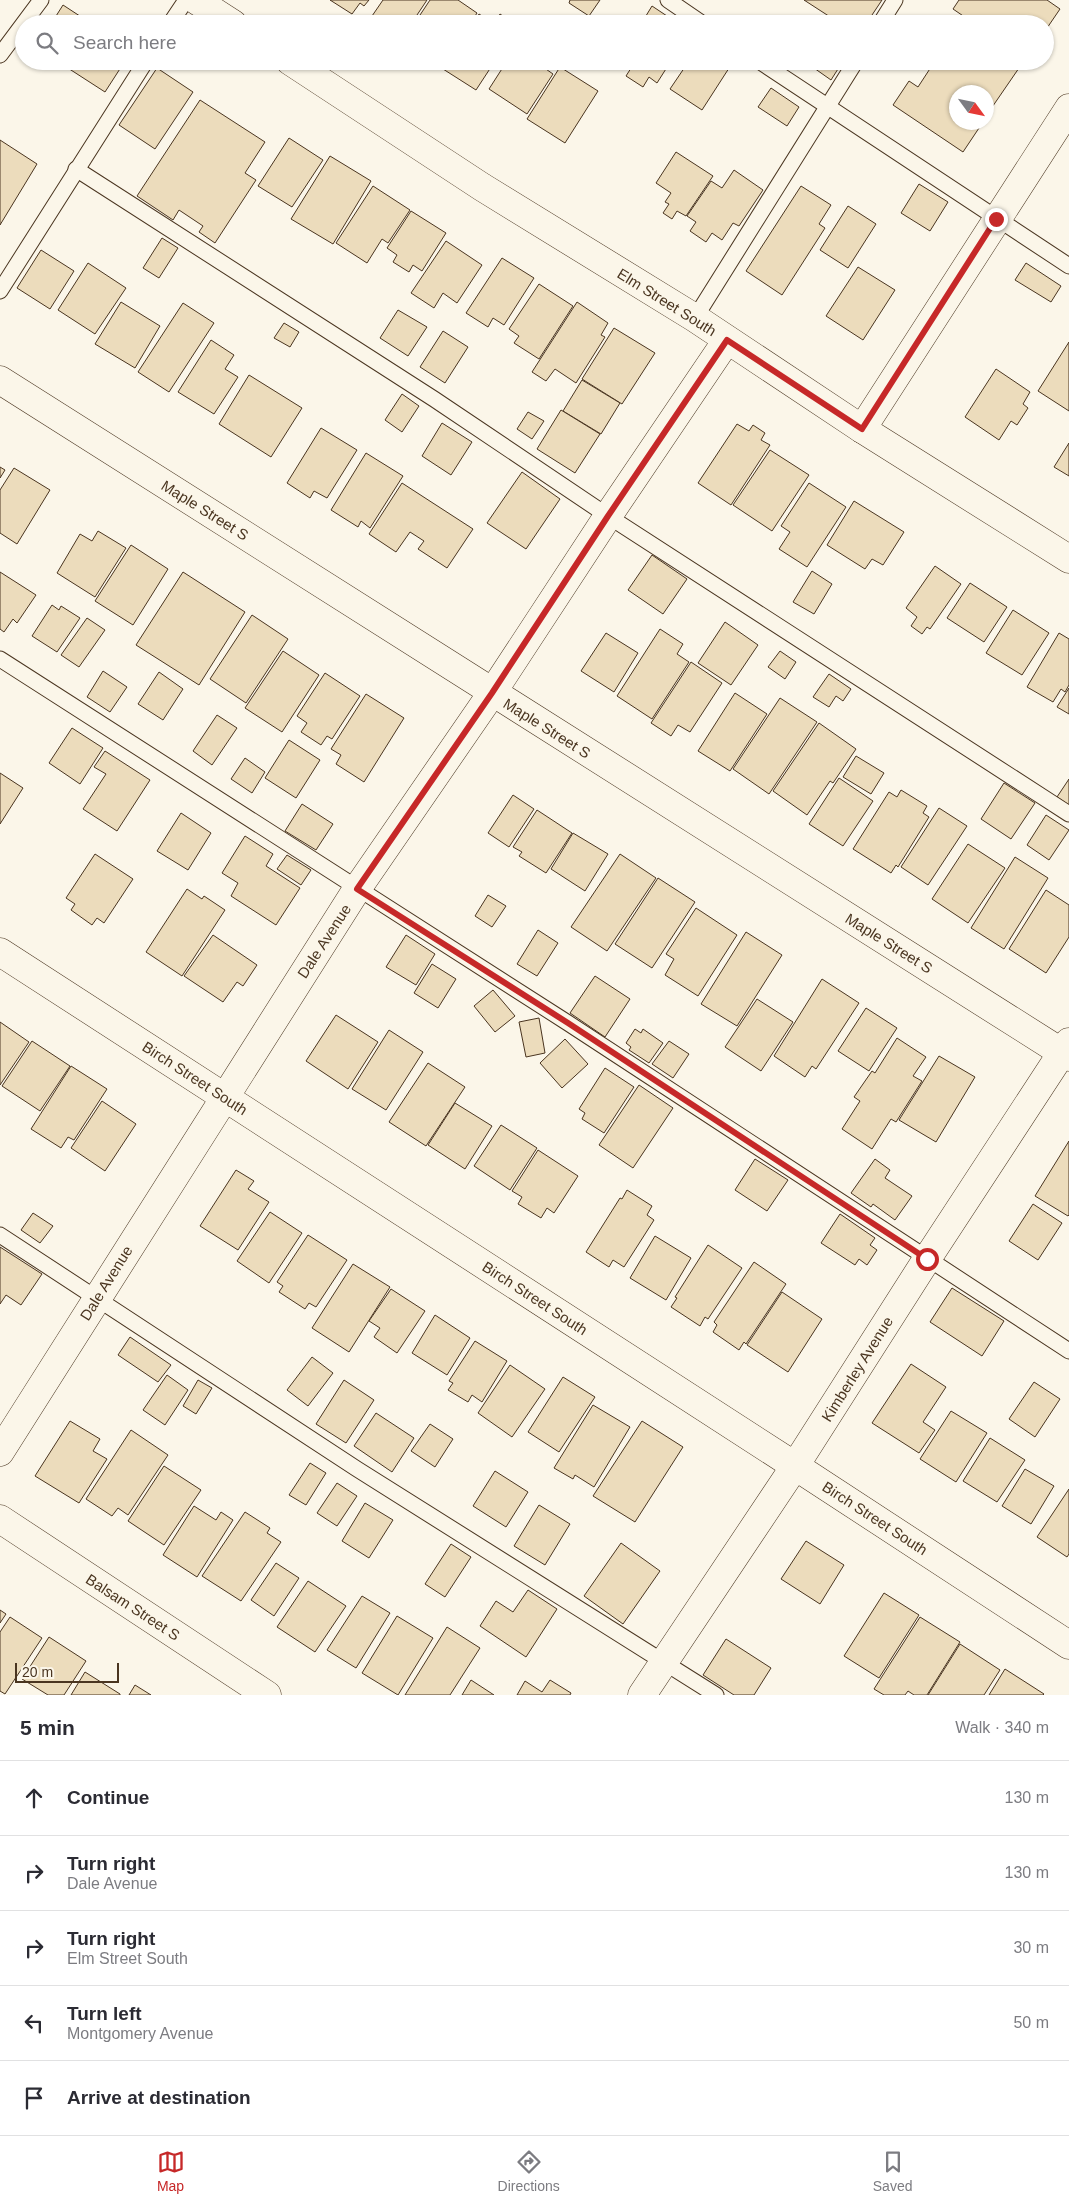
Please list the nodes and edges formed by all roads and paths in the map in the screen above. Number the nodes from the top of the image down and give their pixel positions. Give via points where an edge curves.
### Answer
1 (41, 0) edge
2 (186, 0) edge
3 (196, 0) edge
4 (668, 0) edge
5 (895, 0) edge
6 (30, 15) edge
7 (176, 15) edge
8 (219, 15) edge
9 (690, 15) edge
10 (886, 15) edge
11 (15, 35) edge
12 (0, 55) edge
13 (140, 70) edge
14 (304, 70) edge
15 (772, 70) edge
16 (850, 70) edge
17 (827, 107) junction
18 (1069, 108) edge
19 (76, 169) junction
20 (996, 219) junction
21 (1069, 266) edge
22 (0, 291) edge
23 (695, 318) junction
24 (727, 340) junction
25 (0, 380) edge
26 (862, 429) junction
27 (608, 516) junction
28 (1069, 560) edge
29 (0, 659) edge
30 (492, 693) junction
31 (1069, 814) edge
32 (357, 889) junction
33 (0, 952) edge
34 (1067, 1050) edge
35 (224, 1096) junction
36 (0, 1235) edge
37 (927, 1259) junction
38 (97, 1298) junction
39 (1069, 1350) edge
40 (0, 1452) edge
41 (795, 1466) junction
42 (0, 1519) edge
43 (1069, 1645) edge
44 (665, 1662) junction
45 (267, 1695) edge
46 (642, 1695) edge
47 (716, 1695) edge

1 - 6 lane
2 - 7 lane
3 - 8 street
4 - 9 lane
5 - 10 lane
11 - 12 lane
13 - 19 lane
14 - 23 street, Elm Street South via 482,187
15 - 17 lane
16 - 17 lane
17 - 20 lane
17 - 23 lane
18 - 20 street
19 - 22 lane
19 - 27 lane via 434,399
20 - 21 lane
20 - 26 street
23 - 24 street, Elm Street South
24 - 26 street, Elm Street South
24 - 27 street, Dale Avenue
25 - 30 street, Maple Street S
26 - 28 street, Elm Street South
27 - 30 street, Dale Avenue
27 - 31 lane
29 - 32 lane
30 - 32 street, Dale Avenue
30 - 34 street, Maple Street S
32 - 35 street, Dale Avenue
32 - 37 lane
33 - 35 street, Birch Street South
34 - 37 street, Kimberley Avenue
35 - 38 street, Dale Avenue
35 - 41 street, Birch Street South
36 - 38 lane
37 - 39 lane
37 - 41 street, Kimberley Avenue
38 - 40 street, Dale Avenue
38 - 44 lane via 357,1469
41 - 43 street, Birch Street South
41 - 44 street, Kimberley Avenue
42 - 45 street, Balsam Street S
44 - 46 street, Kimberley Avenue
44 - 47 lane

